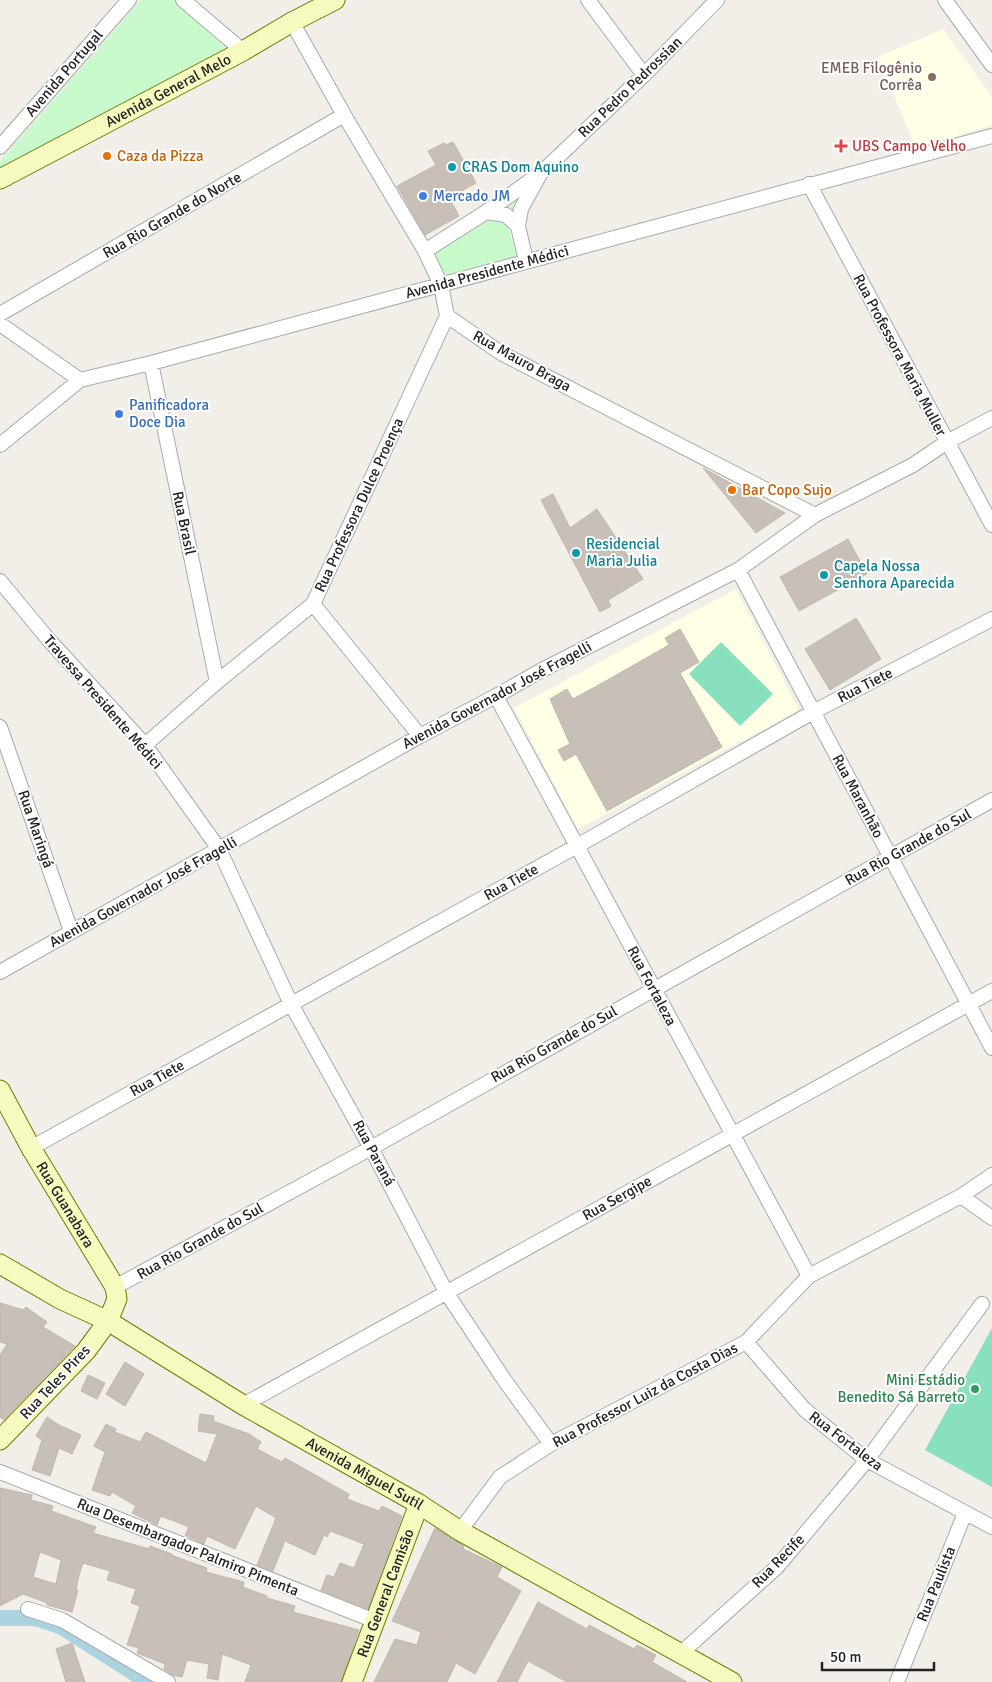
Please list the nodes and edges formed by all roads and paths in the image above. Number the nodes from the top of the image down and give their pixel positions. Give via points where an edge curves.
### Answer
1 (129, 0) edge
2 (183, 0) edge
3 (335, 0) edge
4 (588, 0) edge
5 (717, 0) edge
6 (945, 0) edge
7 (292, 22) junction
8 (243, 51) junction
9 (992, 64) edge
10 (644, 76) junction
11 (344, 116) junction
12 (992, 136) edge
13 (0, 147) edge
14 (541, 173) junction
15 (0, 178) edge
16 (808, 184) junction
17 (486, 212) junction
18 (518, 226) junction
19 (425, 251) junction
20 (526, 261) junction
21 (441, 285) junction
22 (0, 314) edge
23 (447, 316) junction
24 (0, 324) edge
25 (152, 363) junction
26 (80, 380) junction
27 (992, 418) edge
28 (947, 442) junction
29 (0, 445) edge
30 (815, 515) junction
31 (992, 525) edge
32 (738, 570) junction
33 (0, 582) edge
34 (313, 604) junction
35 (992, 619) edge
36 (217, 682) junction
37 (496, 696) junction
38 (813, 712) junction
39 (0, 729) edge
40 (420, 736) junction
41 (146, 745) junction
42 (992, 800) edge
43 (577, 846) junction
44 (220, 849) junction
45 (890, 856) junction
46 (71, 931) junction
47 (0, 972) edge
48 (654, 988) junction
49 (992, 991) edge
50 (291, 1004) junction
51 (969, 1004) junction
52 (992, 1048) edge
53 (0, 1090) edge
54 (733, 1134) junction
55 (31, 1148) junction
56 (371, 1148) junction
57 (992, 1175) edge
58 (960, 1196) junction
59 (992, 1218) edge
60 (0, 1264) edge
61 (809, 1276) junction
62 (446, 1292) junction
63 (116, 1293) junction
64 (982, 1304) dead end
65 (108, 1321) junction
66 (746, 1342) junction
67 (142, 1343) junction
68 (243, 1405) junction
69 (0, 1440) edge
70 (551, 1444) junction
71 (867, 1460) junction
72 (0, 1472) edge
73 (419, 1504) junction
74 (965, 1513) junction
75 (992, 1528) edge
76 (460, 1531) junction
77 (28, 1609) dead end
78 (375, 1621) junction
79 (681, 1653) junction
80 (168, 1682) edge
81 (352, 1682) edge
82 (732, 1682) edge
83 (897, 1682) edge

1 - 13 street, Avenida Portugal
2 - 8 street
3 - 7 main road, Avenida General Melo
4 - 10 street
5 - 10 street, Rua Pedro Pedrossian
6 - 9 street
7 - 8 main road, Avenida General Melo
7 - 11 street
8 - 15 main road, Avenida General Melo
10 - 14 street, Rua Pedro Pedrossian
11 - 19 street
11 - 22 street, Rua Rio Grande do Norte
12 - 16 street, Avenida Presidente Médici
14 - 17 street, Rua Pedro Pedrossian
14 - 18 street, Rua Pedro Pedrossian via 521,209
16 - 20 street, Avenida Presidente Médici
16 - 28 street, Rua Professora Maria Muller
17 - 18 street via 506,214
17 - 19 street, Rua Pedro Pedrossian
18 - 20 street, Rua Pedro Pedrossian
19 - 21 street
20 - 21 street, Avenida Presidente Médici
21 - 23 street
21 - 25 street, Avenida Presidente Médici
23 - 30 street, Rua Mauro Braga via 501,353
23 - 34 street, Rua Professora Dulce Proença
24 - 26 street
25 - 26 street, Avenida Presidente Médici
25 - 36 street, Rua Brasil
26 - 29 street, Avenida Presidente Médici
27 - 28 street, Avenida Governador José Fragelli
28 - 30 street, Avenida Governador José Fragelli via 913,465
28 - 31 street, Rua Professora Maria Muller
30 - 32 street, Avenida Governador José Fragelli
32 - 37 street, Avenida Governador José Fragelli
32 - 38 street, Rua Maranhão
33 - 41 street, Travessa Presidente Médici
34 - 36 street, Rua Professora Dulce Proença
34 - 40 street
35 - 38 street, Rua Tiete
36 - 41 street, Rua Professora Dulce Proença
37 - 40 street, Avenida Governador José Fragelli
37 - 43 street, Rua Fortaleza
38 - 43 street, Rua Tiete
38 - 45 street, Rua Maranhão
39 - 46 street, Rua Maringá
40 - 44 street, Avenida Governador José Fragelli
41 - 44 street, Travessa Presidente Médici
42 - 45 street, Rua Rio Grande do Sul
43 - 48 street, Rua Fortaleza
43 - 50 street, Rua Tiete
44 - 46 street, Avenida Governador José Fragelli
44 - 50 street, Rua Paraná
45 - 48 street, Rua Rio Grande do Sul
45 - 51 street, Rua Maranhão
46 - 47 street, Avenida Governador José Fragelli
48 - 54 street, Rua Fortaleza
48 - 56 street, Rua Rio Grande do Sul
49 - 51 street, Rua Sergipe
50 - 55 street, Rua Tiete
50 - 56 street, Rua Paraná
51 - 52 street, Rua Maranhão
51 - 54 street, Rua Sergipe
53 - 55 main road, Rua Guanabara
54 - 61 street, Rua Fortaleza
54 - 62 street, Rua Sergipe
55 - 63 main road, Rua Guanabara
56 - 62 street, Rua Paraná
56 - 63 street, Rua Rio Grande do Sul
57 - 58 street, Rua Professor Luiz da Costa Dias
58 - 59 street
58 - 61 street, Rua Professor Luiz da Costa Dias
60 - 65 main road, Avenida Miguel Sutil via 60,1299
61 - 66 street, Rua Professor Luiz da Costa Dias
62 - 68 street, Rua Sergipe
62 - 70 street, Rua Paraná
63 - 65 main road
63 - 67 main road, Rua Guanabara
64 - 71 street, Rua Recife
65 - 67 main road, Avenida Miguel Sutil
65 - 69 main road, Rua Teles Pires via 86,1351
66 - 70 street, Rua Professor Luiz da Costa Dias
66 - 71 street, Rua Fortaleza via 805,1410
67 - 68 main road, Avenida Miguel Sutil
68 - 73 main road, Avenida Miguel Sutil
70 - 76 street, Rua Professor Luiz da Costa Dias via 500,1477
71 - 74 street, Rua Fortaleza
71 - 79 street, Rua Recife via 777,1566
72 - 78 street, Rua Desembargador Palmiro Pimenta
73 - 76 main road, Avenida Miguel Sutil
73 - 78 main road, Rua General Camisão
74 - 75 street, Rua Fortaleza
74 - 83 street, Rua Paulista
76 - 79 main road, Avenida Miguel Sutil
77 - 80 street via 62,1620
78 - 81 main road, Rua General Camisão
79 - 82 main road, Avenida Miguel Sutil

